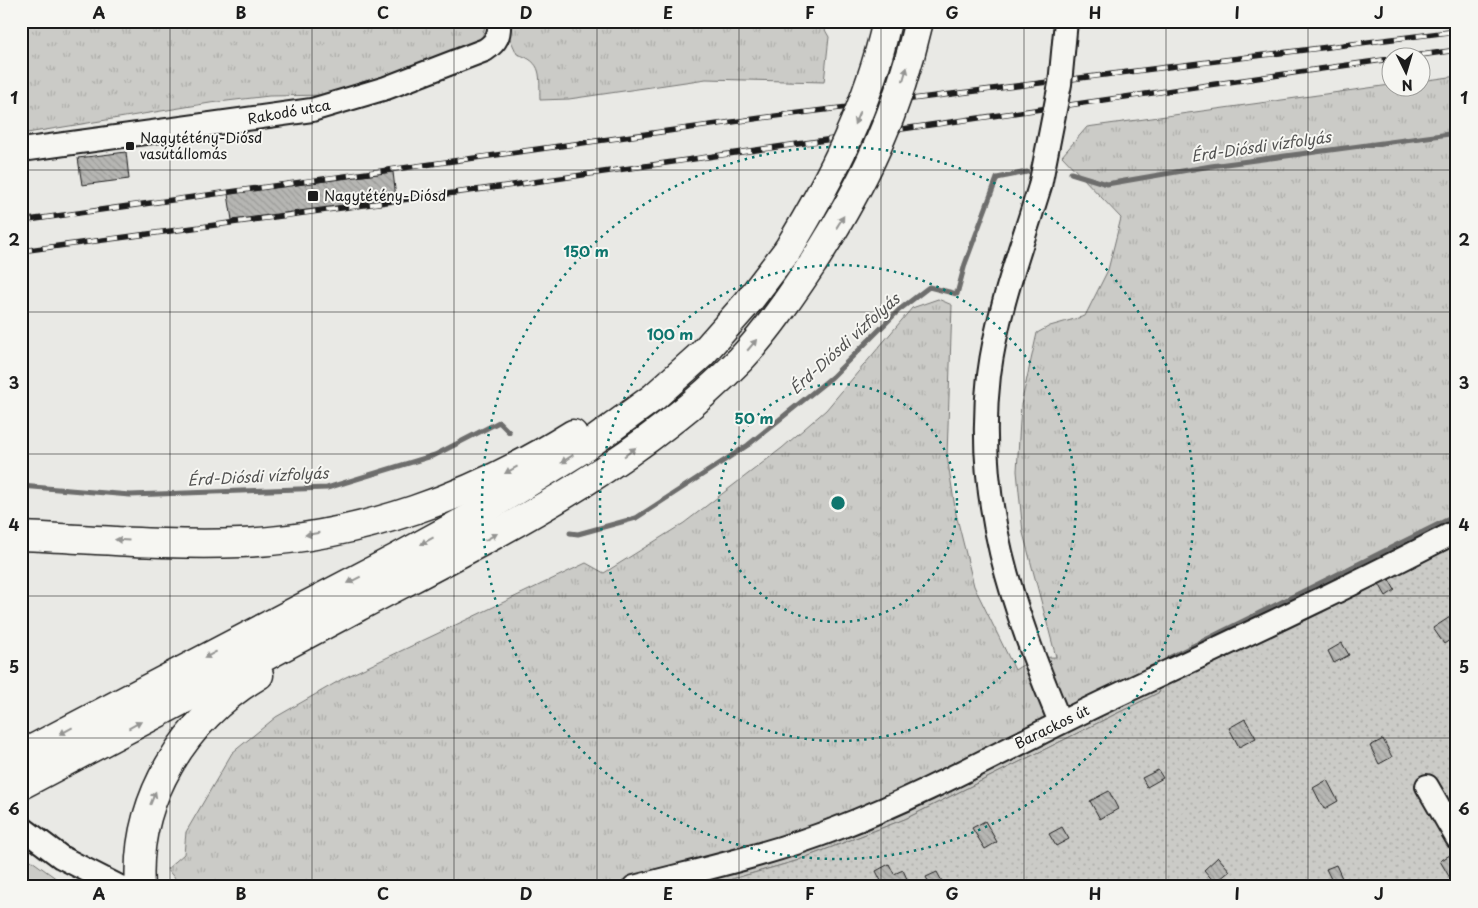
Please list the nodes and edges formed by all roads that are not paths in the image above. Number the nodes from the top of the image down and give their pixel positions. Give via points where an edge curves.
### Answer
1 (499, 21) edge
2 (886, 21) edge
3 (919, 21) edge
4 (1066, 21) edge
5 (21, 150) edge
6 (702, 354) junction
7 (1457, 531) edge
8 (21, 536) edge
9 (351, 612) junction
10 (1060, 722) junction
11 (28, 751) edge
12 (21, 784) edge
13 (1427, 786) dead end
14 (21, 827) edge
15 (1457, 838) edge
16 (120, 887) edge
17 (140, 887) edge
18 (634, 887) edge

1 - 5 street, Rakodó utca via 496,43 485,50 348,100 291,114
2 -> 6 highway, bridge via 871,82 839,161 819,199 787,251
9 -> 3 highway, bridge via 600,474 687,408 741,359 791,296 844,215 886,131
4 - 10 street, bridge via 1060,84 1040,186 994,346 988,386 987,471 998,550 1007,581
6 -> 8 highway via 565,440 497,478 377,521 244,543
6 -> 11 highway via 654,397 584,448 479,513
7 - 10 street, Barackos út via 1362,580
12 -> 9 highway
17 -> 9 highway via 140,845 152,797 186,739 208,715 245,684 290,657
10 - 18 street, Barackos út via 939,785 838,828 796,844
13 - 15 street
14 - 16 street via 61,856

